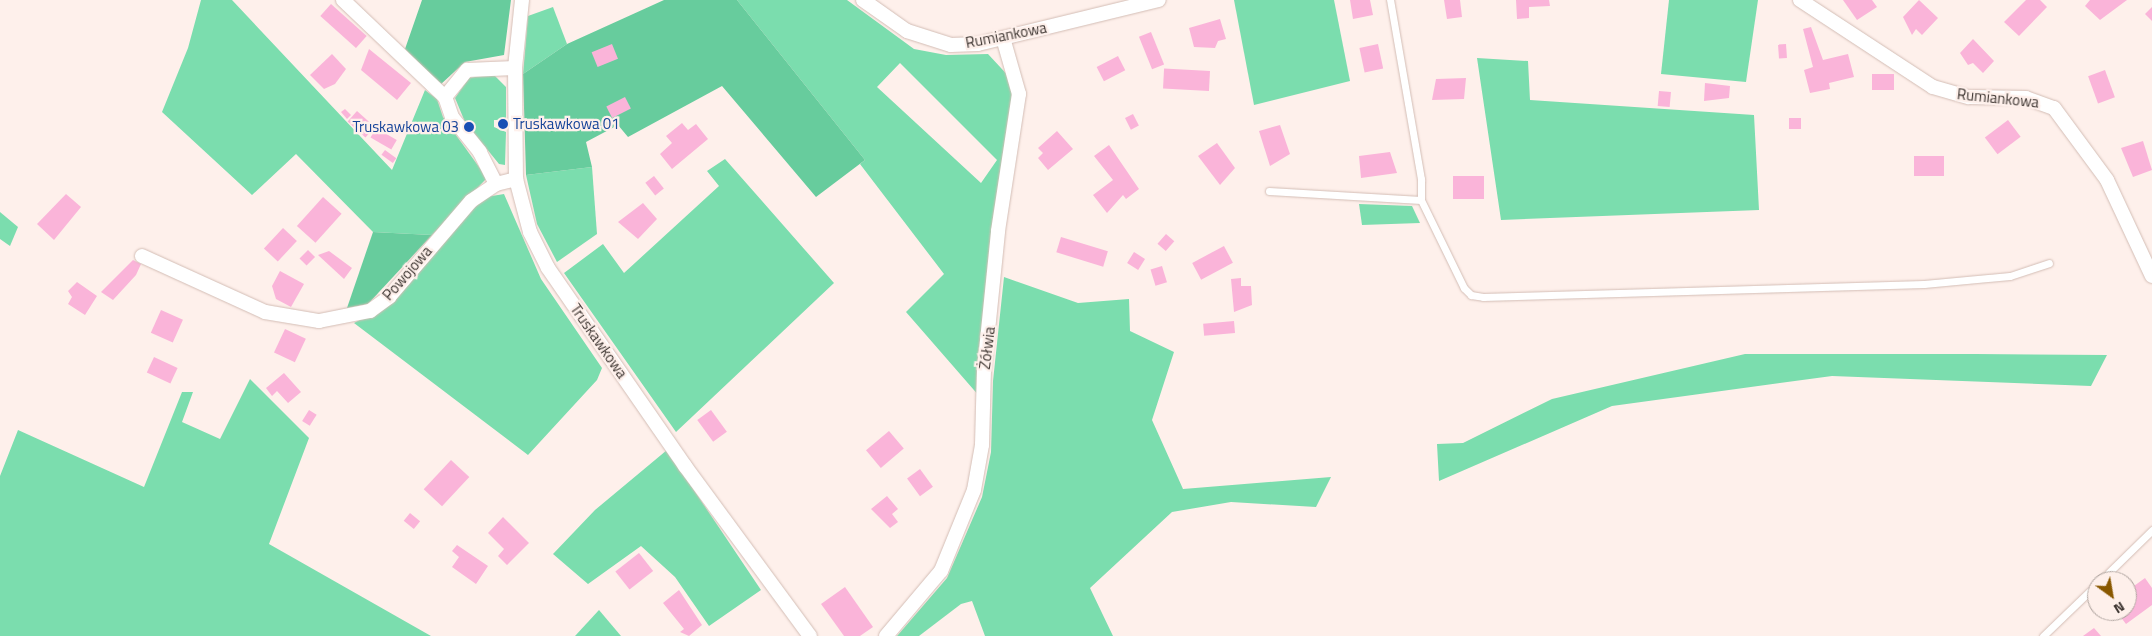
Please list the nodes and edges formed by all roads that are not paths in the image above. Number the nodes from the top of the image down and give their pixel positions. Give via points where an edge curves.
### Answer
1 (343, 0) edge
2 (522, 0) edge
3 (863, 0) edge
4 (1159, 0) edge
5 (1390, 0) edge
6 (1800, 0) edge
7 (1003, 38) junction
8 (515, 68) junction
9 (445, 97) junction
10 (516, 179) junction
11 (496, 184) junction
12 (1269, 191) dead end
13 (1421, 200) junction
14 (142, 256) dead end
15 (2049, 263) dead end
16 (2152, 276) edge
17 (2152, 530) edge
18 (2110, 571) edge
19 (2087, 594) edge
20 (810, 636) edge
21 (886, 636) edge
22 (2043, 636) edge

1 - 9 street
2 - 8 street, Truskawkowa
3 - 7 street, Rumiankowa via 930,42 950,46
4 - 7 street, Rumiankowa
5 - 13 lane via 1421,179
6 - 16 street, Rumiankowa via 1933,87 1969,97 2026,98 2054,108 2107,180
7 - 21 street, Żółwia via 1019,94 998,231 984,370 982,445 974,490 941,571
8 - 9 street via 467,70
8 - 10 street, Truskawkowa
9 - 11 street via 452,117 480,152
10 - 11 street, Powojowa
10 - 20 street, Truskawkowa via 530,232 548,268
11 - 14 street, Powojowa via 471,201 389,297 370,311 319,320 265,312
12 - 13 lane
13 - 15 lane via 1464,288 1471,295 1483,297 1924,284 2010,276
17 - 18 lane
19 - 22 lane

